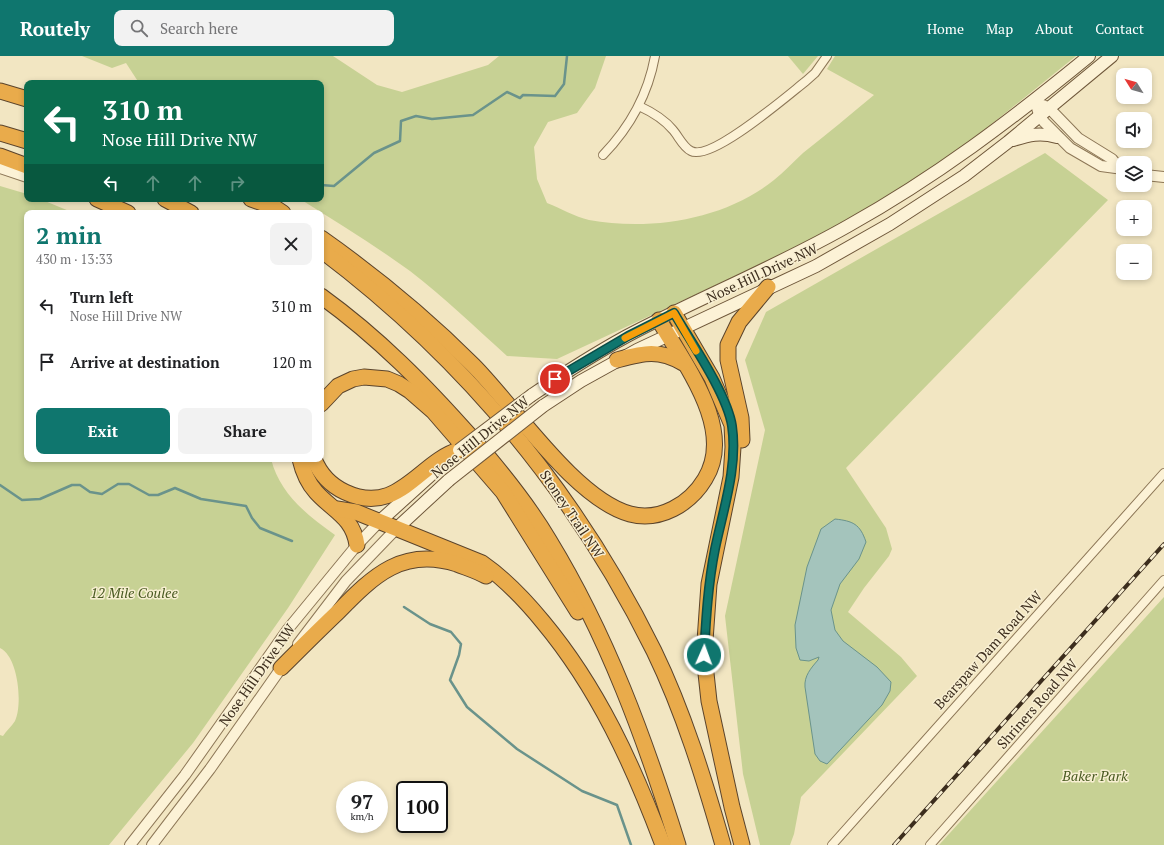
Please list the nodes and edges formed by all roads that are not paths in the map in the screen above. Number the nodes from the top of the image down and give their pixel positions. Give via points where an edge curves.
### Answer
1 (655, 56) edge
2 (827, 56) edge
3 (1089, 56) edge
4 (1112, 56) edge
5 (0, 91) edge
6 (24, 98) edge
7 (1034, 100) junction
8 (639, 106) junction
9 (1049, 108) junction
10 (1039, 115) junction
11 (0, 132) edge
12 (1057, 137) junction
13 (24, 140) edge
14 (1008, 142) junction
15 (603, 155) dead end
16 (0, 156) edge
17 (1116, 163) edge
18 (24, 165) edge
19 (0, 168) edge
20 (1116, 168) edge
21 (24, 175) edge
22 (1152, 176) edge
23 (1164, 177) edge
24 (104, 202) edge
25 (171, 202) edge
26 (248, 202) edge
27 (260, 202) edge
28 (121, 210) edge
29 (185, 210) edge
30 (260, 210) edge
31 (278, 210) edge
32 (324, 240) edge
33 (324, 252) edge
34 (768, 287) junction
35 (324, 298) edge
36 (674, 313) junction
37 (659, 320) junction
38 (683, 328) junction
39 (668, 335) junction
40 (617, 360) junction
41 (683, 362) junction
42 (324, 401) edge
43 (459, 450) joint
44 (301, 462) edge
45 (315, 462) edge
46 (437, 465) junction
47 (1164, 473) edge
48 (337, 510) junction
49 (380, 521) junction
50 (396, 529) junction
51 (718, 537) junction
52 (357, 545) junction
53 (1164, 580) edge
54 (525, 602) junction
55 (281, 668) junction
56 (628, 699) junction
57 (130, 845) edge
58 (152, 845) edge
59 (663, 845) edge
60 (678, 845) edge
61 (723, 845) edge
62 (742, 845) edge
63 (832, 845) edge
64 (930, 845) edge

1 - 8 street
2 - 8 street via 815,73 787,96 736,135 702,153 695,153 686,148 664,121
3 - 7 main road, Nose Hill Drive NW
4 - 9 main road, Nose Hill Drive NW
5 - 6 highway
7 - 9 street
7 - 10 street
7 - 36 main road, Nose Hill Drive NW via 945,167 902,195 793,255
8 - 15 street via 624,131
9 - 10 main road, Nose Hill Drive NW
9 - 17 street via 1078,138
10 - 12 street
10 - 14 main road, Nose Hill Drive NW
11 - 13 highway
12 - 14 main road via 1044,133 1033,134
12 - 20 street via 1086,159 1101,166
14 - 34 main road, Nose Hill Drive NW via 964,176 890,224 816,266
16 - 18 highway
19 - 21 street
22 - 23 street
24 - 28 highway
25 - 29 highway
26 - 30 highway
27 - 31 highway
32 - 41 highway via 377,279 474,366 560,462 591,492 604,502 631,514 656,515 685,504 702,484 713,462 715,444 712,419 704,398
33 - 61 highway, Stoney Trail NW via 418,331 469,381 538,461 593,543 654,652 684,723
34 - 38 main road, Nose Hill Drive NW
34 - 51 highway via 739,322 728,344 731,380 741,418 742,461 738,481
35 - 56 highway via 375,337 407,367 504,476 549,539 586,605
36 - 37 main road, Nose Hill Drive NW
36 - 38 highway
37 - 39 highway
37 - 43 main road, Nose Hill Drive NW, bridge via 602,350 532,395
38 - 39 main road, Nose Hill Drive NW
38 - 51 highway via 712,378 732,425 731,477
39 - 40 main road, Nose Hill Drive NW
39 - 41 highway
40 - 41 highway via 660,353
40 - 50 main road, Nose Hill Drive NW, bridge via 543,406 449,480
42 - 56 highway via 338,386 353,379 378,377 399,384 433,411 503,492 575,606 606,667
43 - 46 highway via 446,454
44 - 48 highway via 306,479 317,493
45 - 46 highway via 318,469 335,487 351,495 376,498 404,488
46 - 49 main road, Nose Hill Drive NW
47 - 63 street, Bearspaw Dam Road NW
48 - 49 highway via 356,512
48 - 52 highway via 354,531
49 - 50 highway
49 - 52 street, Nose Hill Drive NW
50 - 54 highway via 482,563
50 - 55 street, Nose Hill Drive NW via 346,581
51 - 62 highway via 709,584 704,655 709,701
52 - 57 street, Nose Hill Drive NW via 288,629 185,775
53 - 64 street, Shriners Road NW
54 - 55 highway via 494,580 466,567 432,559 403,562 378,574
54 - 59 highway via 564,647 608,716 632,766
55 - 58 street, Nose Hill Drive NW via 210,769
56 - 60 highway

